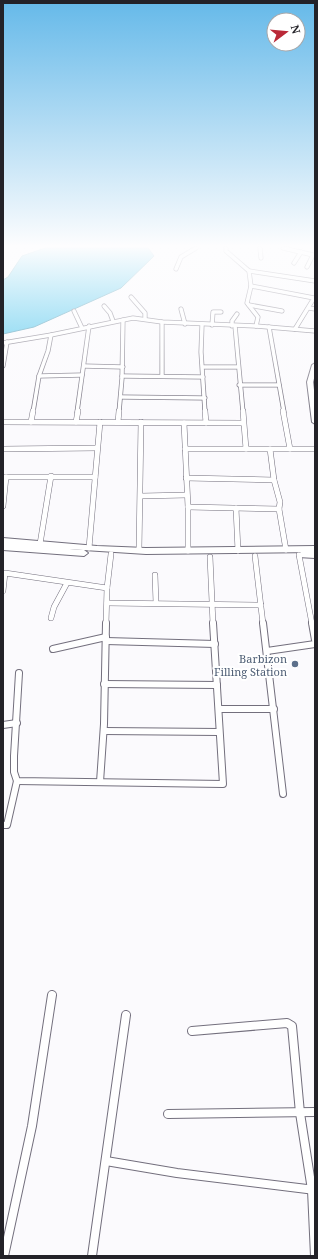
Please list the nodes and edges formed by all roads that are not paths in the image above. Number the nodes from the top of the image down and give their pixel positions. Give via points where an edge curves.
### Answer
1 (104, 306) dead end
2 (140, 307) edge
3 (250, 307) edge
4 (259, 307) edge
5 (309, 308) joint
6 (181, 309) dead end
7 (315, 309) edge
8 (74, 311) dead end
9 (282, 311) dead end
10 (221, 312) dead end
11 (237, 314) dead end
12 (145, 319) junction
13 (124, 320) junction
14 (113, 321) junction
15 (162, 322) junction
16 (185, 324) junction
17 (202, 325) junction
18 (212, 325) junction
19 (89, 326) junction
20 (233, 326) junction
21 (256, 326) junction
22 (269, 327) junction
23 (82, 328) junction
24 (295, 329) junction
25 (315, 331) edge
26 (51, 335) junction
27 (5, 342) edge
28 (3, 364) edge
29 (315, 365) edge
30 (84, 366) junction
31 (123, 367) junction
32 (203, 367) junction
33 (238, 367) junction
34 (82, 375) junction
35 (39, 376) junction
36 (122, 376) junction
37 (162, 376) junction
38 (203, 377) junction
39 (239, 385) junction
40 (279, 386) junction
41 (121, 397) junction
42 (205, 398) junction
43 (3, 422) edge
44 (31, 422) junction
45 (76, 422) junction
46 (100, 422) junction
47 (118, 422) junction
48 (141, 422) junction
49 (315, 422) edge
50 (184, 423) junction
51 (206, 423) junction
52 (243, 423) junction
53 (97, 448) junction
54 (3, 449) edge
55 (185, 449) junction
56 (246, 449) junction
57 (270, 449) junction
58 (290, 449) junction
59 (315, 449) edge
60 (51, 476) junction
61 (5, 477) edge
62 (95, 477) junction
63 (186, 478) junction
64 (274, 480) junction
65 (187, 495) junction
66 (141, 496) junction
67 (3, 506) edge
68 (188, 507) junction
69 (236, 508) junction
70 (279, 509) junction
71 (3, 541) edge
72 (40, 544) junction
73 (3, 547) edge
74 (89, 548) junction
75 (315, 549) edge
76 (139, 550) junction
77 (286, 550) junction
78 (188, 551) junction
79 (238, 551) junction
80 (111, 554) junction
81 (299, 555) junction
82 (315, 555) edge
83 (210, 556) junction
84 (255, 556) junction
85 (4, 573) edge
86 (155, 575) dead end
87 (67, 583) junction
88 (107, 588) junction
89 (3, 591) edge
90 (106, 603) junction
91 (156, 603) junction
92 (211, 605) junction
93 (261, 605) junction
94 (51, 618) dead end
95 (106, 639) junction
96 (315, 640) edge
97 (215, 644) junction
98 (315, 644) edge
99 (53, 649) dead end
100 (267, 651) junction
101 (19, 673) dead end
102 (104, 684) junction
103 (217, 685) junction
104 (218, 709) junction
105 (274, 709) junction
106 (17, 724) junction
107 (3, 725) edge
108 (104, 731) junction
109 (219, 732) junction
110 (17, 781) junction
111 (100, 782) junction
112 (284, 794) dead end
113 (3, 825) edge
114 (52, 996) dead end
115 (126, 1015) dead end
116 (192, 1031) dead end
117 (315, 1112) edge
118 (300, 1113) junction
119 (168, 1114) dead end
120 (106, 1160) junction
121 (314, 1190) edge
122 (4, 1256) edge
123 (92, 1256) edge
124 (315, 1256) edge

1 - 14 street
2 - 12 street via 145,313
3 - 21 street via 258,317
4 - 9 street
5 - 7 street
5 - 24 street
6 - 16 street
8 - 23 street
10 - 18 street via 213,312
11 - 20 street via 232,322
12 - 13 street
12 - 15 street
13 - 14 street
13 - 31 street
14 - 19 street
15 - 16 street
15 - 37 street
16 - 17 street
17 - 18 street
17 - 32 street
18 - 20 street
19 - 23 street
19 - 30 street
20 - 21 street
20 - 33 street
21 - 22 street
22 - 24 street
22 - 40 street
23 - 26 street
24 - 25 street
26 - 27 street
26 - 35 street
27 - 28 street
29 - 49 main road via 310,382
30 - 31 street
30 - 34 street
31 - 36 street
32 - 33 street
32 - 38 street
33 - 39 street
34 - 35 street
34 - 45 street
35 - 44 street
36 - 37 street
36 - 41 street
37 - 38 street
38 - 42 street
39 - 40 street
39 - 52 street
40 - 58 street
41 - 42 street
41 - 47 street
42 - 51 street
43 - 44 street
44 - 45 street
45 - 46 street
46 - 47 street
46 - 53 street
47 - 48 street
48 - 50 street
48 - 66 street
50 - 51 street
50 - 55 street
51 - 52 street
52 - 56 street
53 - 54 street
53 - 62 street
55 - 56 street
55 - 63 street
56 - 57 street
57 - 58 street
57 - 64 street
58 - 59 street
60 - 61 street
60 - 62 street
60 - 72 street
61 - 67 street
62 - 74 street
63 - 64 street
63 - 65 street
64 - 70 street via 280,502
65 - 66 street
65 - 68 street
66 - 76 street
68 - 69 street
68 - 78 street
69 - 70 street
69 - 79 street
70 - 77 street
71 - 72 main road
72 - 74 main road
73 - 80 main road
74 - 76 main road
75 - 77 main road
76 - 78 main road
77 - 79 main road
78 - 79 main road
80 - 83 main road
80 - 88 street
81 - 82 main road
81 - 84 main road
81 - 96 street
83 - 84 main road
83 - 92 street
84 - 93 street
85 - 87 street
85 - 89 street
86 - 91 street
87 - 88 street
87 - 94 street
88 - 90 street
90 - 91 street
90 - 95 street
91 - 92 street
92 - 93 street
92 - 97 street
93 - 100 street
95 - 97 street
95 - 99 street
95 - 102 street
97 - 103 street
98 - 100 street
100 - 105 street
101 - 106 street
102 - 103 street
102 - 108 street
103 - 104 street
104 - 105 street
104 - 109 street
105 - 112 street
106 - 107 street
106 - 110 street via 14,772
108 - 109 street
108 - 111 street
109 - 111 street via 223,784
110 - 111 street
110 - 113 street via 7,825
114 - 122 street via 37,1102
115 - 120 street
116 - 118 street via 290,1024
117 - 118 street
118 - 119 street
118 - 121 street
120 - 121 street via 177,1173
120 - 123 street
121 - 124 street

